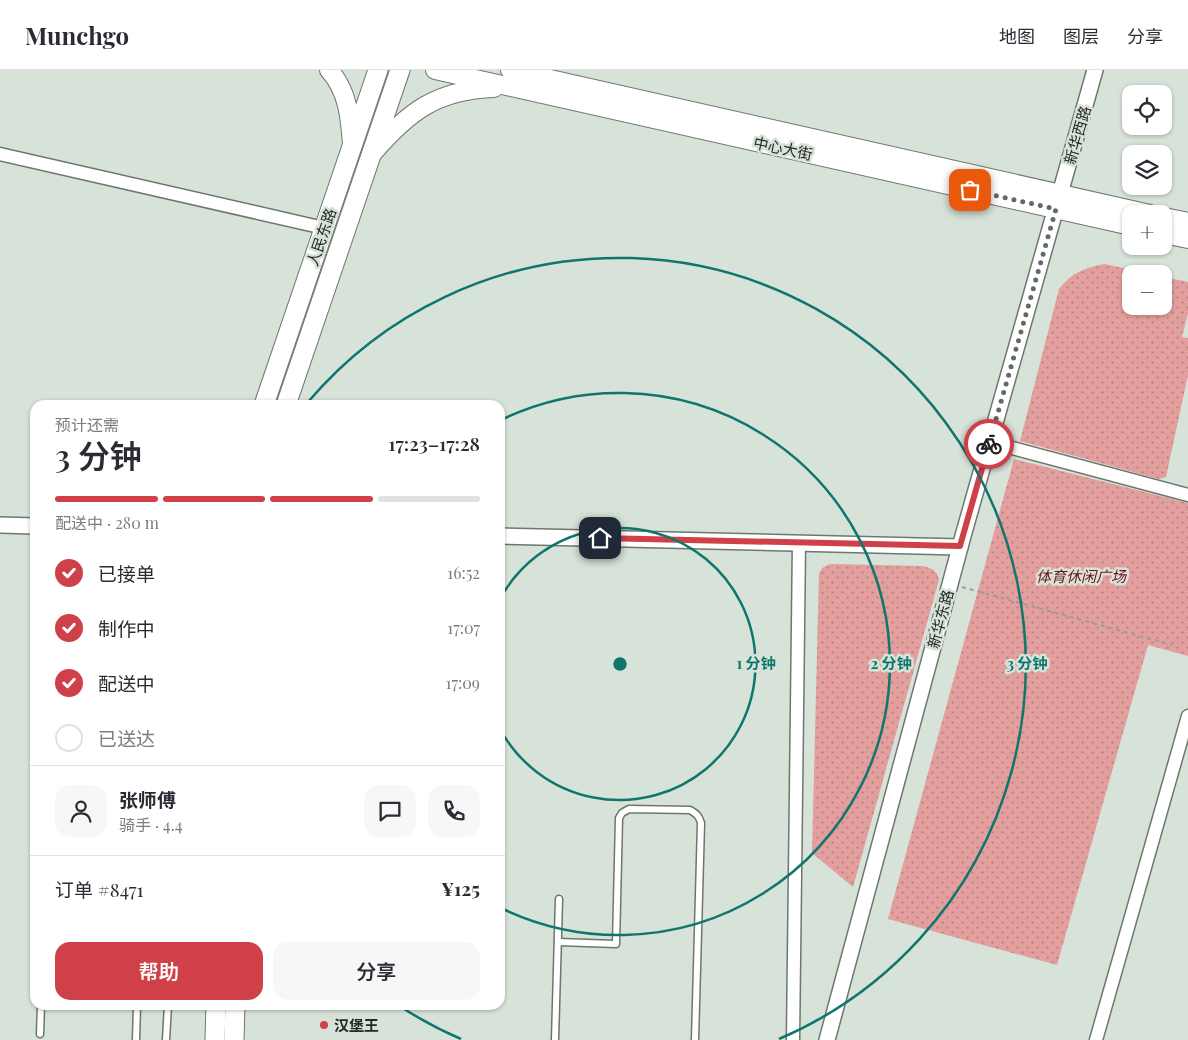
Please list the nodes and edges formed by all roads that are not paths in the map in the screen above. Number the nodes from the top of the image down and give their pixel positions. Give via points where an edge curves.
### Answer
1 (330, 70) edge
2 (378, 70) edge
3 (400, 70) edge
4 (435, 70) edge
5 (510, 70) edge
6 (521, 70) edge
7 (1095, 70) edge
8 (540, 77) junction
9 (526, 91) junction
10 (352, 148) junction
11 (0, 154) edge
12 (370, 156) junction
13 (1059, 201) junction
14 (1122, 210) edge
15 (1172, 219) edge
16 (1188, 222) edge
17 (1122, 223) edge
18 (324, 228) junction
19 (1172, 236) edge
20 (1188, 240) edge
21 (266, 400) edge
22 (288, 400) edge
23 (990, 442) junction
24 (1188, 495) edge
25 (0, 525) edge
26 (30, 526) edge
27 (505, 536) edge
28 (799, 543) junction
29 (960, 546) junction
30 (1188, 716) edge
31 (559, 899) dead end
32 (558, 942) junction
33 (41, 1010) edge
34 (137, 1010) edge
35 (168, 1010) edge
36 (216, 1010) edge
37 (235, 1010) edge
38 (40, 1034) dead end
39 (136, 1040) edge
40 (166, 1040) edge
41 (215, 1040) edge
42 (234, 1040) edge
43 (556, 1040) edge
44 (695, 1040) edge
45 (793, 1040) edge
46 (827, 1040) edge
47 (1096, 1040) edge

1 - 10 main road via 349,108
2 - 10 main road, 人民东路
3 - 12 main road, 人民东路
4 - 9 main road, 中心大街
5 - 8 main road, 中心大街
6 - 8 main road
7 - 13 street, 新华西路
8 - 13 main road, 中心大街
9 - 12 main road via 484,88 435,100 404,119
9 - 13 main road, 中心大街
10 - 18 main road, 人民东路
11 - 18 street
12 - 22 main road, 人民东路
13 - 14 main road, 中心大街
13 - 17 main road, 中心大街
13 - 23 street, 新华东路
15 - 16 main road
18 - 21 main road, 人民东路
19 - 20 main road
23 - 24 street
23 - 29 street, 新华东路
25 - 26 street
27 - 28 street
28 - 29 street
28 - 45 street
29 - 46 street, 新华东路
30 - 47 street
31 - 32 lane
32 - 43 lane
32 - 44 lane via 616,944 619,818 622,813 629,808 690,810 695,813 701,823
33 - 38 lane
34 - 39 lane
35 - 40 lane
36 - 41 main road
37 - 42 main road

